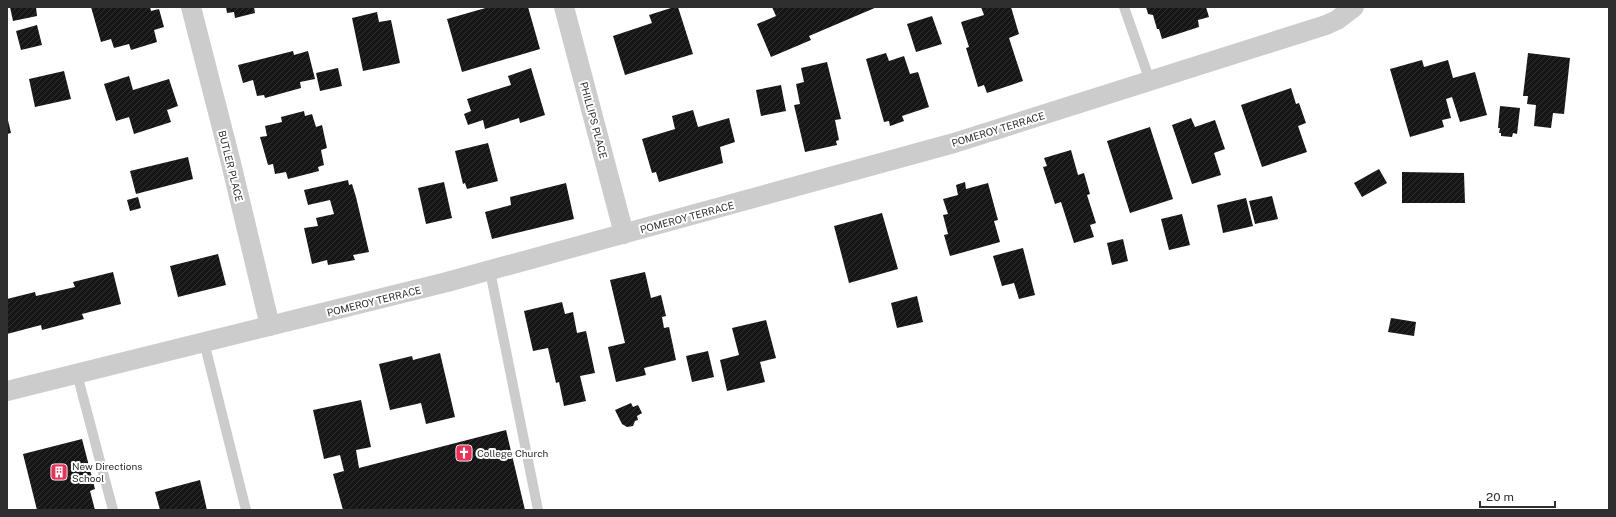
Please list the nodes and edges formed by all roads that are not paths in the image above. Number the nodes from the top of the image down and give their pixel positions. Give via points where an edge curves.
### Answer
1 (191, 7) edge
2 (564, 7) edge
3 (1124, 7) edge
4 (1354, 7) edge
5 (1150, 81) junction
6 (624, 234) junction
7 (490, 271) junction
8 (270, 326) junction
9 (204, 342) junction
10 (77, 374) junction
11 (7, 391) edge
12 (114, 510) edge
13 (246, 510) edge
14 (538, 510) edge

1 - 8 street, BUTLER PLACE
2 - 6 street, PHILLIPS PLACE
3 - 5 lane
4 - 5 street, POMEROY TERRACE via 1326,25
5 - 6 street, POMEROY TERRACE via 954,143
6 - 7 street, POMEROY TERRACE
7 - 8 street, POMEROY TERRACE
7 - 14 lane
8 - 9 street, POMEROY TERRACE
9 - 10 street, POMEROY TERRACE
9 - 13 lane
10 - 11 street, POMEROY TERRACE
10 - 12 lane

